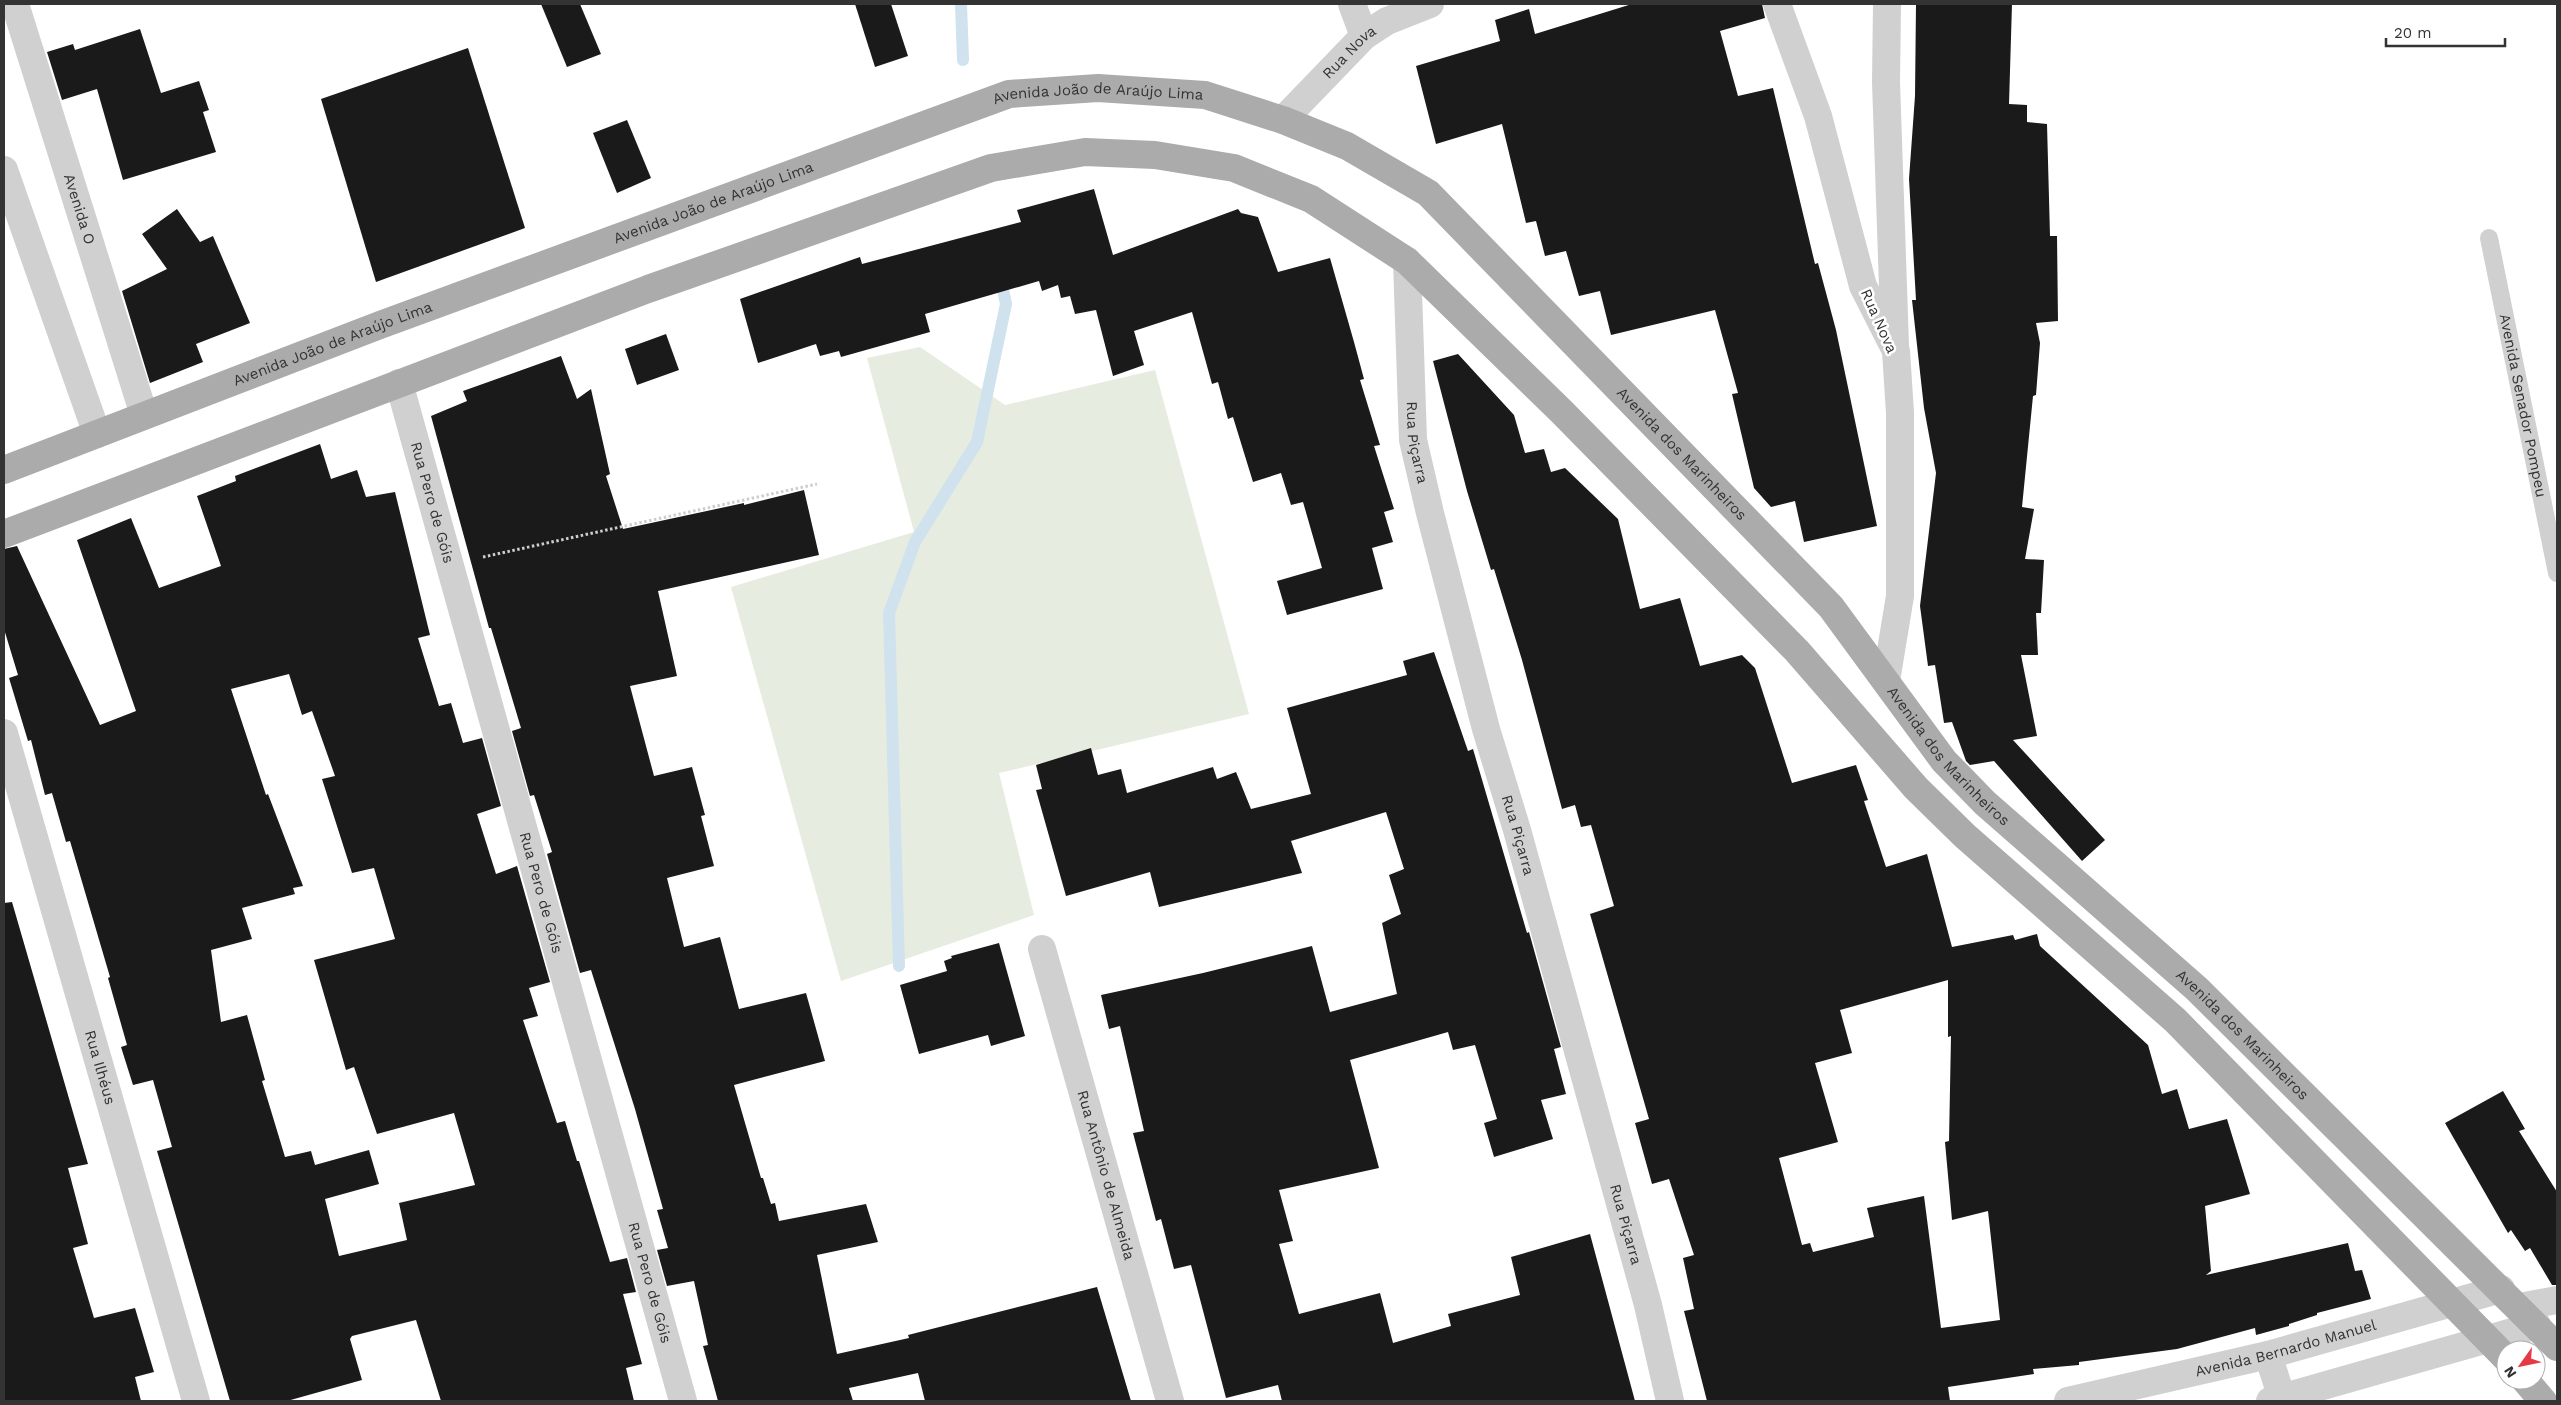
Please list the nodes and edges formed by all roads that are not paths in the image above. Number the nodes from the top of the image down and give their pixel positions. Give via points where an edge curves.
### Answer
1 (14, 4) edge
2 (1352, 4) edge
3 (1430, 4) edge
4 (1777, 4) edge
5 (1887, 4) edge
6 (1364, 36) junction
7 (1283, 120) junction
8 (4, 170) edge
9 (1428, 193) joint
10 (2489, 238) dead end
11 (1407, 260) junction
12 (1896, 351) junction
13 (399, 383) junction
14 (144, 415) junction
15 (97, 434) junction
16 (4, 470) edge
17 (4, 534) edge
18 (2557, 573) edge
19 (1886, 681) junction
20 (4, 734) edge
21 (1042, 949) dead end
22 (2557, 1300) edge
23 (2452, 1302) junction
24 (2519, 1307) junction
25 (2502, 1340) edge
26 (2496, 1347) edge
27 (2557, 1347) edge
28 (2496, 1349) edge
29 (2268, 1355) junction
30 (2534, 1390) edge
31 (2278, 1400) edge
32 (196, 1401) edge
33 (683, 1401) edge
34 (1170, 1401) edge
35 (1670, 1401) edge
36 (2068, 1401) edge
37 (2543, 1401) edge

1 - 14 street, Avenida O
2 - 6 street
3 - 6 street, Rua Nova via 1387,21
4 - 12 street, Rua Nova via 1818,116 1863,286
5 - 12 street via 1886,82
6 - 7 street, Rua Nova
7 - 9 main road, Avenida João de Araújo Lima via 1346,146
7 - 14 main road, Avenida João de Araújo Lima via 1205,95 1098,88 1008,94
8 - 15 street
9 - 19 main road, Avenida dos Marinheiros via 1831,607
10 - 18 lane, Avenida Senador Pompeu
11 - 13 main road via 1311,199 1234,168 1155,155 1085,152 992,168 675,279
11 - 23 main road via 1797,651 1923,795 1965,836 2175,1020
11 - 35 street, Rua Piçarra via 1413,440 1486,729 1648,1305
12 - 19 street, Rua Nova via 1900,413 1900,596
13 - 17 main road
13 - 33 street, Rua Pero de Góis
14 - 15 main road, Avenida João de Araújo Lima
15 - 16 main road, Avenida João de Araújo Lima
19 - 24 main road, Avenida dos Marinheiros via 1944,761 1985,803 2197,989
20 - 32 street, Rua Ilhéus
21 - 34 street, Rua Antônio de Almeida
22 - 24 street
23 - 24 street, Avenida Bernardo Manuel
23 - 26 main road
23 - 29 street, Avenida Bernardo Manuel
24 - 25 street
24 - 27 main road, Avenida dos Marinheiros
28 - 31 street
29 - 31 street
29 - 36 street, Avenida Bernardo Manuel
30 - 37 main road

